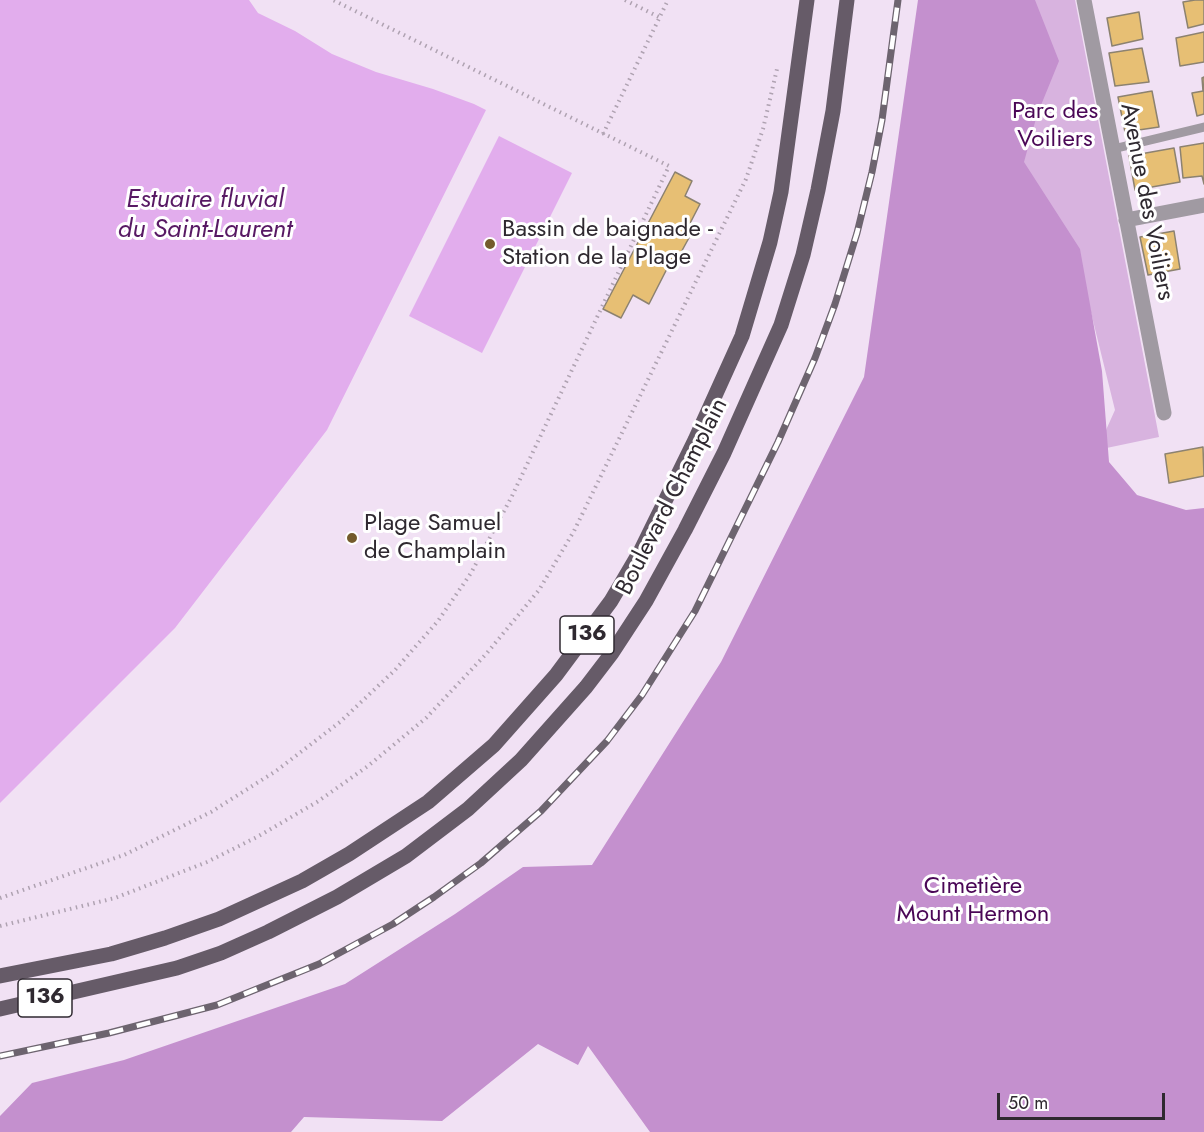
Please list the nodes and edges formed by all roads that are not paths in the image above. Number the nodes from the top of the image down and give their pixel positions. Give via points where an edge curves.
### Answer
1 (807, 0) edge
2 (847, 0) edge
3 (1084, 0) edge
4 (1204, 127) edge
5 (1113, 149) junction
6 (1204, 205) edge
7 (1126, 220) junction
8 (1164, 413) dead end
9 (0, 976) edge
10 (0, 1009) edge

1 - 9 main road, Boulevard Champlain / 136 via 781,192 742,336 641,550 611,601 556,675 494,745 428,802 302,881 219,919 165,938 111,954
2 - 10 main road, Boulevard Champlain / 136 via 818,190 781,325 729,442 646,601 574,701 521,760 468,809 406,856 338,897 221,953 177,968
3 - 5 street, Avenue des Voiliers
4 - 5 lane
5 - 7 street, Avenue des Voiliers
6 - 7 street
7 - 8 street, Avenue des Voiliers

